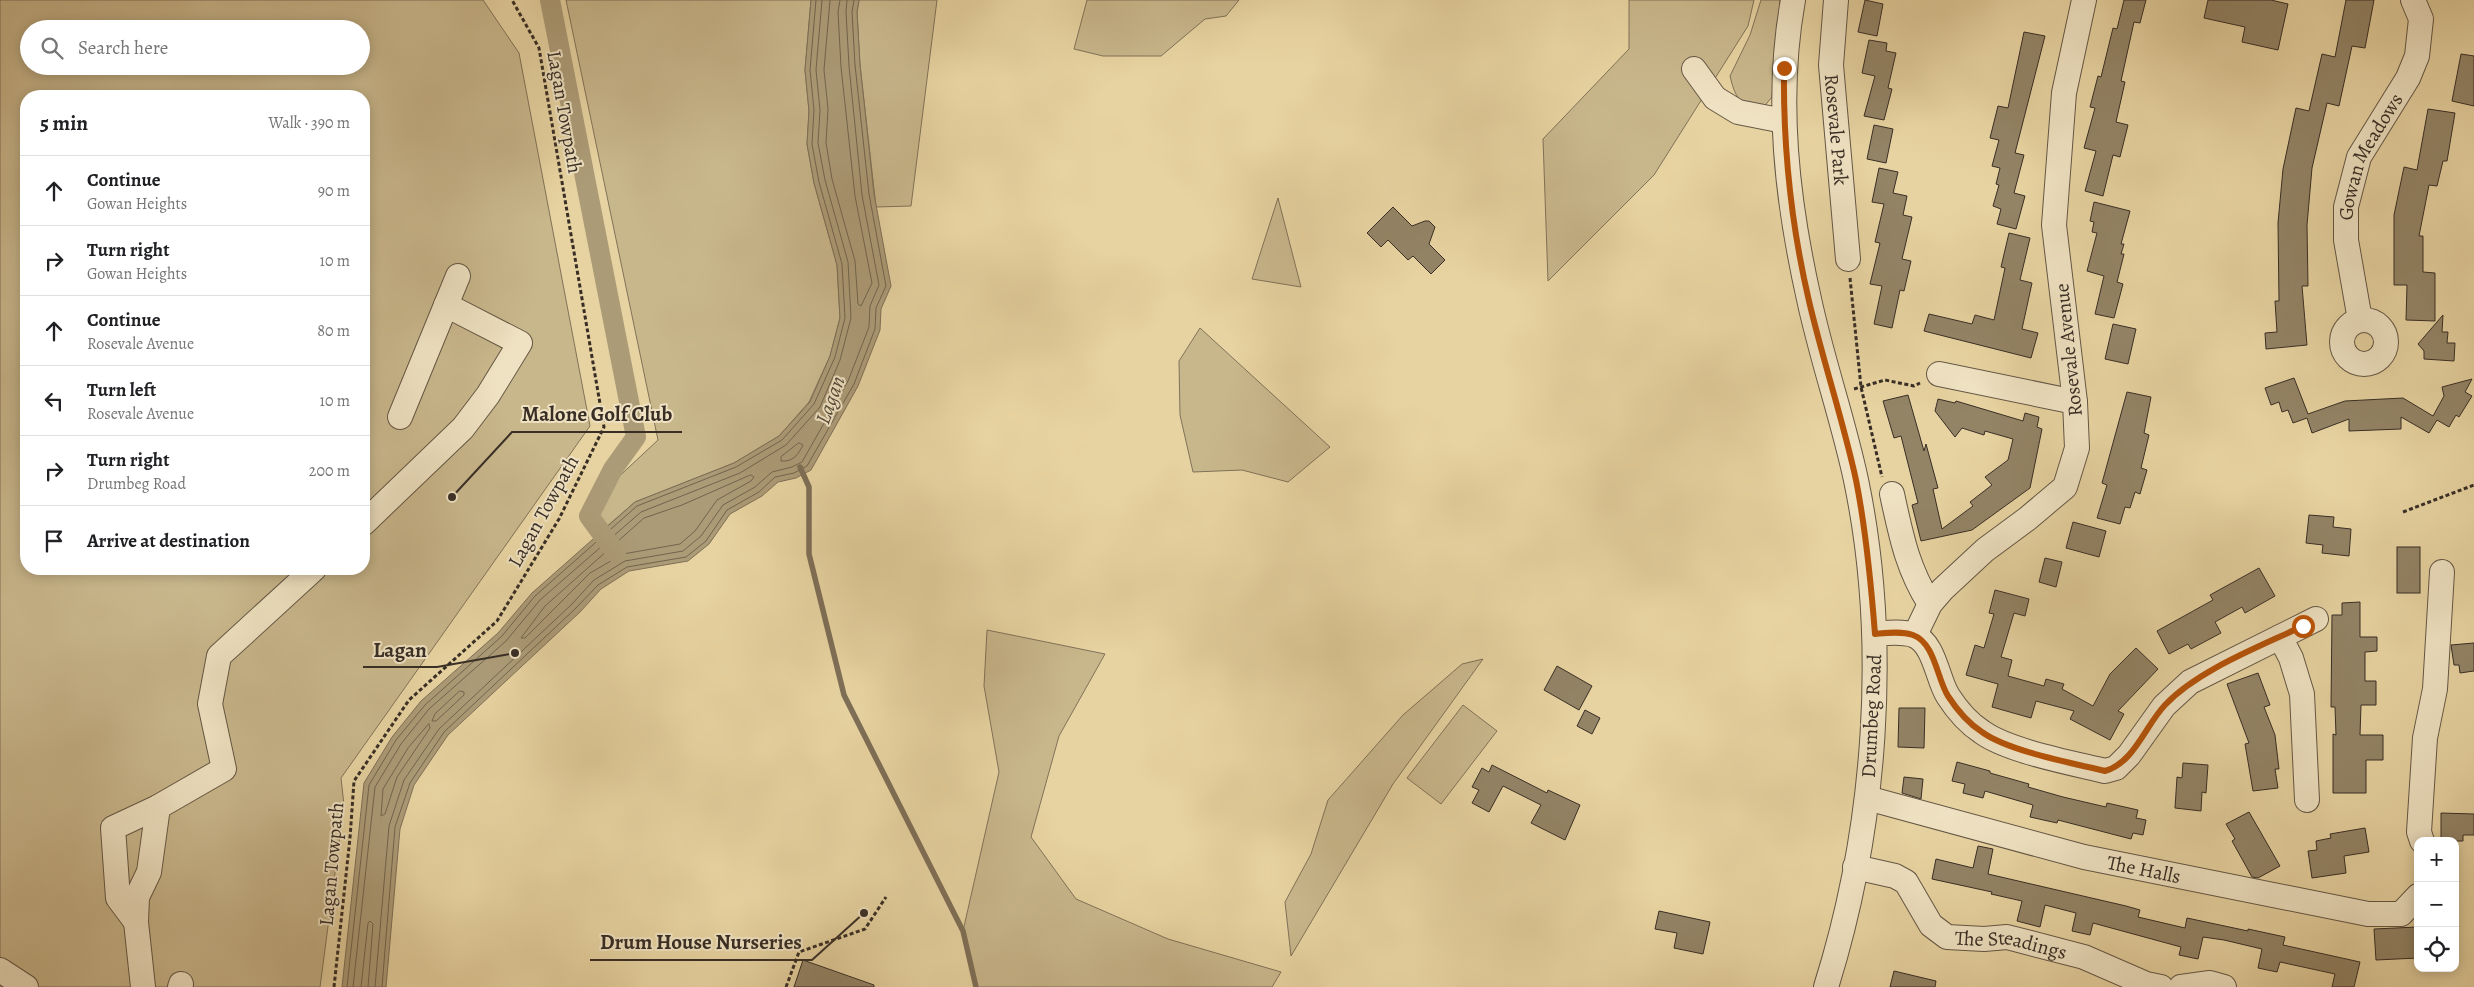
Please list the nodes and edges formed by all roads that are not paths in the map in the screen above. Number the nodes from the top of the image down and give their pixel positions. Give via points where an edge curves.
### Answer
1 (1793, 0) edge
2 (1836, 0) edge
3 (2084, 0) edge
4 (2413, 0) edge
5 (1694, 69) dead end
6 (1784, 121) junction
7 (1848, 259) road end
8 (458, 276) dead end
9 (446, 305) junction
10 (2360, 320) dead end
11 (1939, 374) road end
12 (2074, 402) junction
13 (400, 417) dead end
14 (1892, 494) road end
15 (370, 517) edge
16 (2442, 572) dead end
17 (307, 575) edge
18 (1930, 604) junction
19 (2316, 619) dead end
20 (1875, 634) junction
21 (1914, 635) junction
22 (2280, 637) junction
23 (1867, 798) junction
24 (2307, 800) dead end
25 (158, 807) junction
26 (2421, 837) edge
27 (1855, 867) junction
28 (2414, 900) edge
29 (136, 922) junction
30 (0, 970) edge
31 (26, 987) edge
32 (143, 987) edge
33 (1826, 987) edge
34 (2161, 987) edge
35 (2181, 987) edge
36 (2224, 987) edge

1 - 6 street, Drumbeg Road via 1784,68
2 - 7 street, Rosevale Park via 1831,65
3 - 12 street, Rosevale Avenue via 2064,93 2054,225
4 - 10 street, Gowan Meadows via 2421,19 2417,56 2408,78 2359,157 2346,207 2346,240
5 - 6 street via 1715,98 1738,112
6 - 20 street, Drumbeg Road via 1796,233 1809,301 1856,482
8 - 9 street
9 - 13 street
9 - 15 street via 520,343 463,428
11 - 12 street
12 - 18 street, Rosevale Avenue via 2076,448 2065,487 1985,550
14 - 18 street via 1904,550 1915,580
16 - 26 street via 2435,689 2426,738
17 - 25 street via 219,656 210,704 224,769
18 - 21 street, Rosevale Avenue
19 - 22 street
20 - 21 street
20 - 23 street, Drumbeg Road
21 - 22 street via 1926,645 1947,694 1961,714 1982,732 2005,744 2105,771 2116,768 2129,755 2164,706 2190,682
22 - 24 street via 2291,658 2302,694
23 - 27 street, Drumbeg Road
23 - 28 street, The Halls via 2084,856 2368,914 2402,914
25 - 29 street via 149,872 137,897
25 - 29 street via 113,828 118,898
27 - 33 street, Drumbeg Road
27 - 34 street, The Steadings via 1895,876 1906,882 1932,925 1947,937 2007,937 2084,957 2146,984
29 - 32 street
30 - 31 street
35 - 36 street via 2210,983

